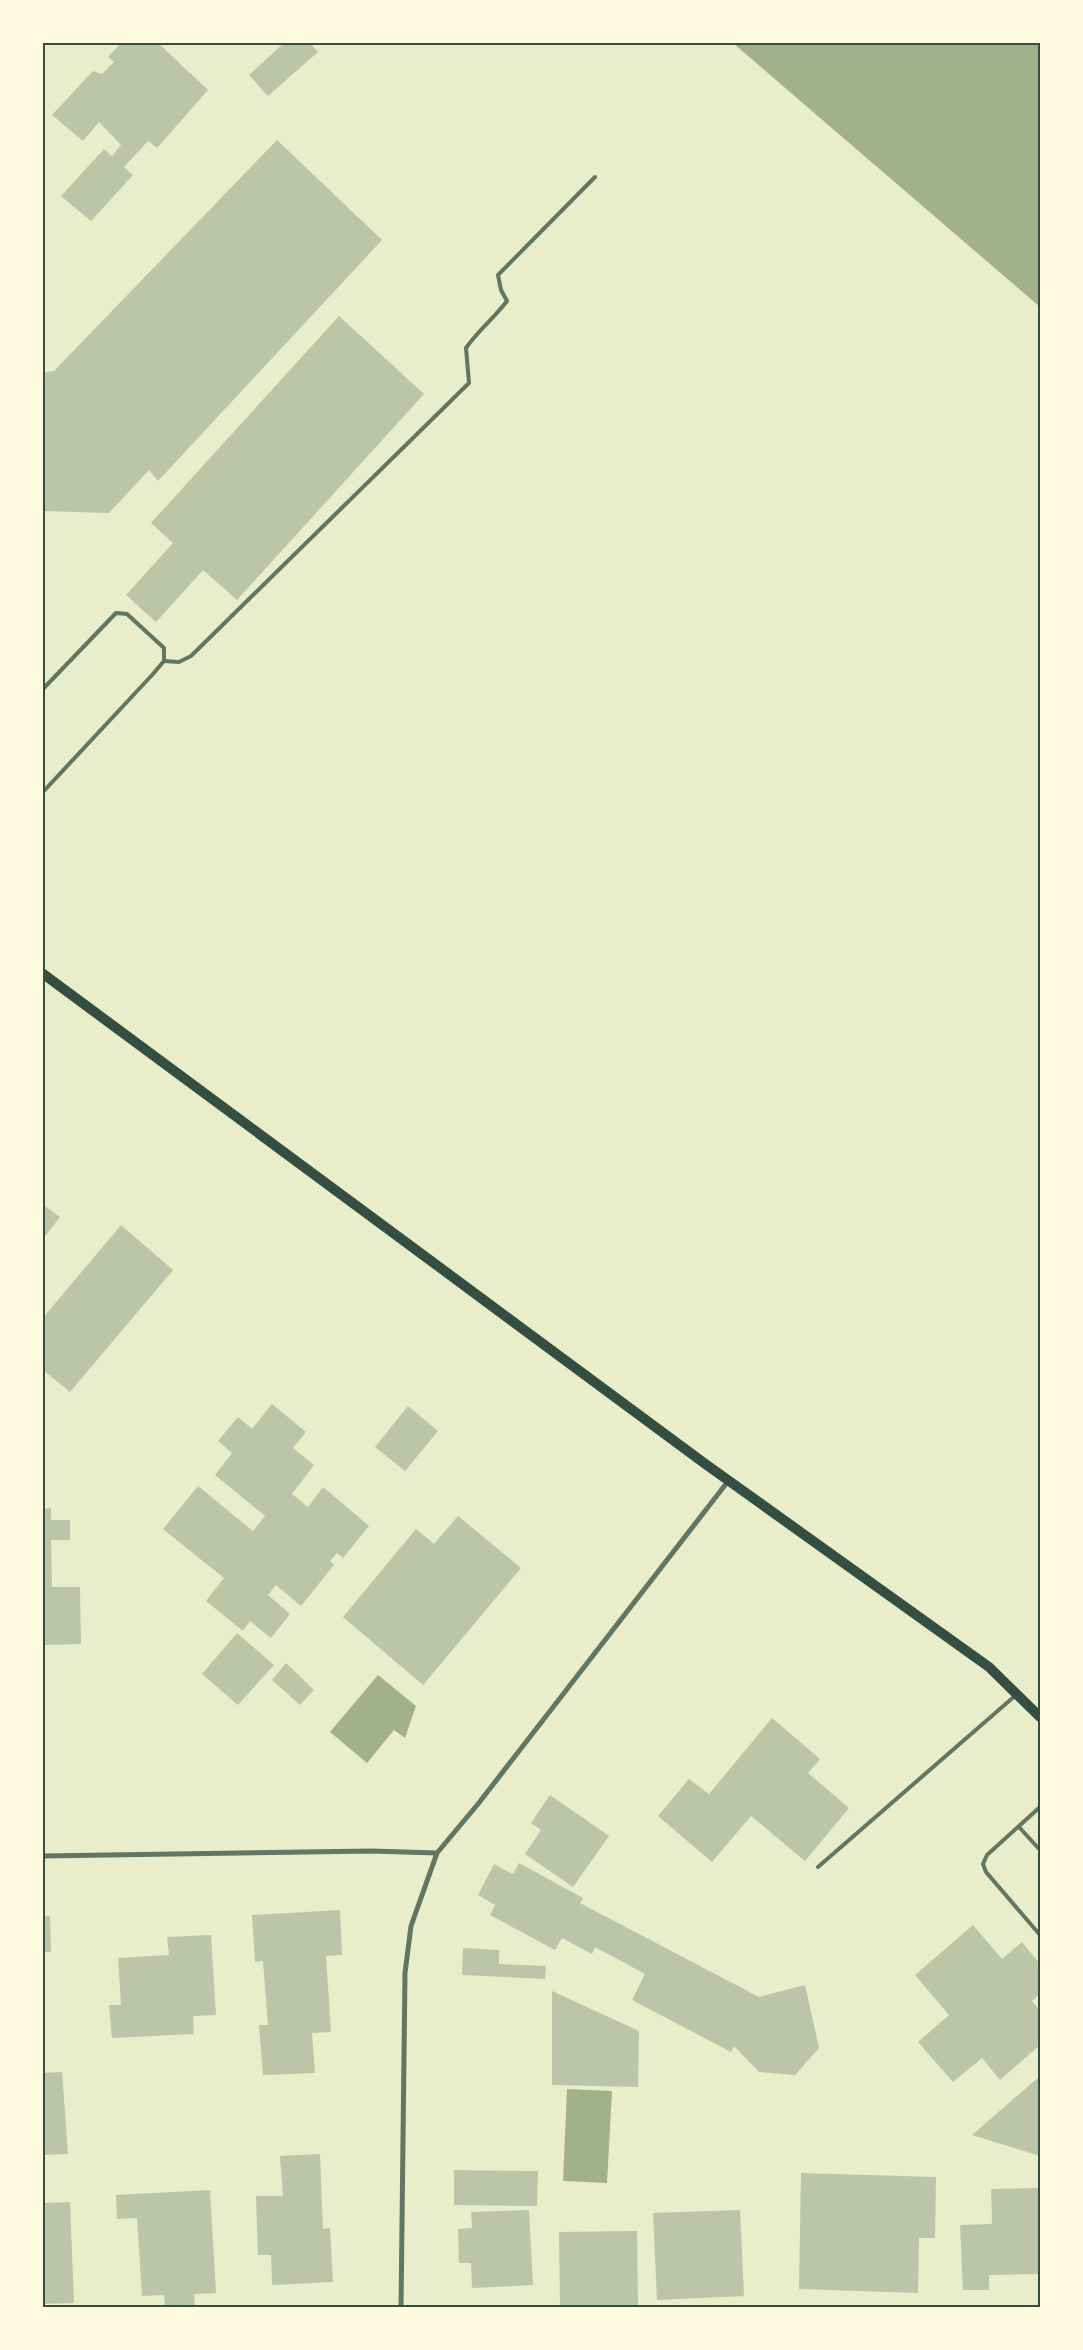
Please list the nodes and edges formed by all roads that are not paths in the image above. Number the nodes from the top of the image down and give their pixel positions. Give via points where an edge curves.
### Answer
1 (595, 177) dead end
2 (164, 661) junction
3 (42, 690) edge
4 (42, 793) edge
5 (42, 973) edge
6 (730, 1480) junction
7 (1016, 1694) junction
8 (1040, 1717) edge
9 (1040, 1807) edge
10 (1019, 1827) junction
11 (1040, 1850) edge
12 (437, 1853) junction
13 (42, 1856) edge
14 (818, 1867) dead end
15 (1040, 1935) edge
16 (401, 2308) edge

1 - 2 lane via 498,275 507,301 466,348 469,383 191,656 179,662
2 - 3 lane via 164,648 127,614 116,613
2 - 4 lane
5 - 6 main road
6 - 7 main road via 989,1667
6 - 12 street
7 - 8 main road
7 - 14 lane
9 - 10 lane
10 - 11 lane
10 - 15 lane via 987,1855 983,1864 986,1872
12 - 13 street via 371,1851
12 - 16 street via 411,1926 405,1973

